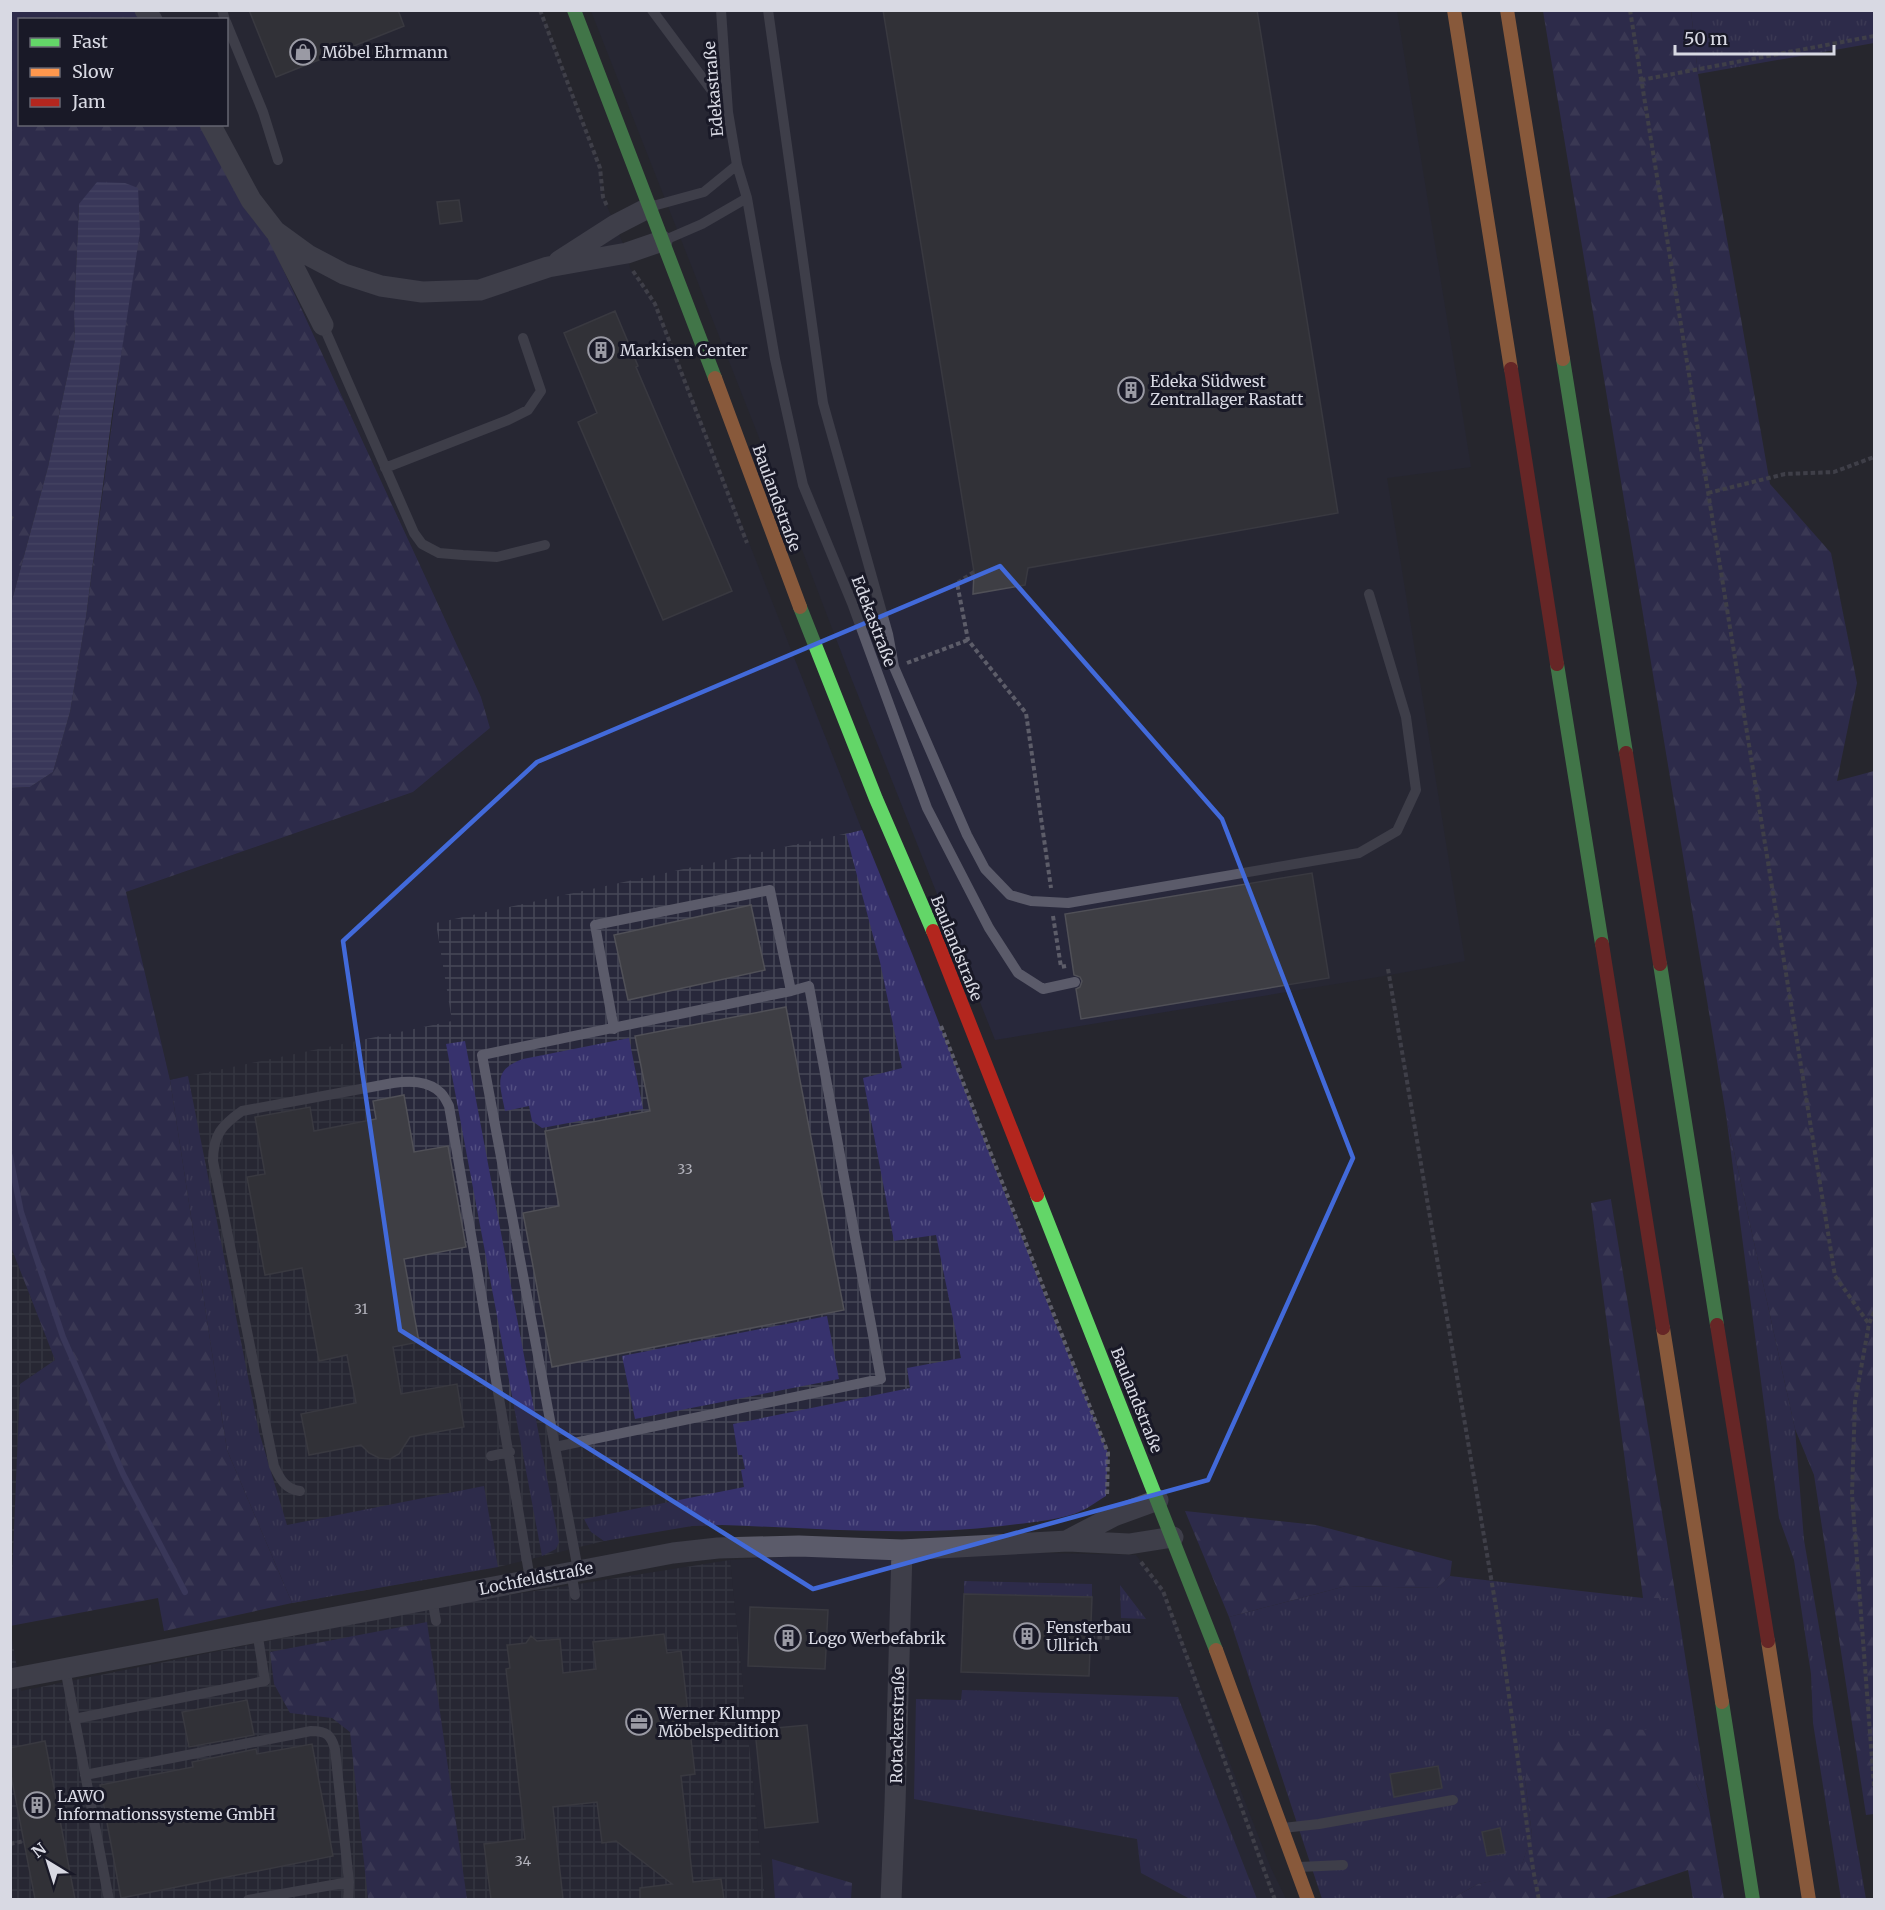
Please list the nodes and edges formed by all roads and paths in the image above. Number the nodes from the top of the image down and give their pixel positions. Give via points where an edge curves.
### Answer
1 (540, 10) edge
2 (574, 10) edge
3 (651, 10) edge
4 (721, 10) edge
5 (768, 10) edge
6 (1454, 10) edge
7 (1507, 10) edge
8 (1630, 10) edge
9 (228, 26) edge
10 (1875, 36) edge
11 (1641, 80) junction
12 (728, 112) junction
13 (211, 126) edge
14 (278, 160) dead end
15 (736, 165) junction
16 (747, 198) junction
17 (608, 208) dead end
18 (648, 208) junction
19 (275, 231) junction
20 (662, 242) junction
21 (548, 267) junction
22 (630, 268) dead end
23 (323, 324) joint
24 (523, 338) dead end
25 (1875, 457) edge
26 (385, 468) junction
27 (1708, 493) junction
28 (545, 545) dead end
29 (750, 550) dead end
30 (974, 572) dead end
31 (1369, 594) dead end
32 (968, 640) junction
33 (894, 667) junction
34 (1053, 903) junction
35 (1073, 965) dead end
36 (1388, 969) dead end
37 (1075, 982) dead end
38 (791, 991) junction
39 (938, 1019) dead end
40 (614, 1029) junction
41 (1875, 1312) edge
42 (1869, 1324) junction
43 (555, 1447) junction
44 (510, 1452) junction
45 (491, 1456) dead end
46 (300, 1491) dead end
47 (1158, 1500) junction
48 (1114, 1516) junction
49 (1173, 1537) junction
50 (1068, 1541) junction
51 (1129, 1544) junction
52 (902, 1550) junction
53 (575, 1570) junction
54 (530, 1579) junction
55 (575, 1595) dead end
56 (432, 1598) junction
57 (436, 1621) dead end
58 (257, 1631) junction
59 (1090, 1637) dead end
60 (1112, 1638) dead end
61 (65, 1668) junction
62 (10, 1679) edge
63 (74, 1719) junction
64 (85, 1775) junction
65 (1875, 1786) edge
66 (1453, 1800) dead end
67 (1283, 1828) junction
68 (24, 1841) dead end
69 (10, 1844) edge
70 (1343, 1865) dead end
71 (1296, 1867) junction
72 (349, 1882) junction
73 (109, 1899) edge
74 (248, 1899) edge
75 (348, 1899) edge
76 (891, 1899) edge
77 (1275, 1899) edge
78 (1308, 1899) edge
79 (1539, 1899) edge
80 (1753, 1899) edge
81 (1809, 1899) edge

1 - 17 path via 600,168
2 - 18 main road, Baulandstraße
3 - 12 lane
4 - 12 lane, Edekastraße
5 - 33 lane via 823,404
6 - 80 main road
7 - 81 main road
8 - 11 path
9 - 14 lane
10 - 11 path
11 - 27 path
12 - 15 lane, Edekastraße
13 - 19 street via 251,201
15 - 16 lane, Edekastraße
15 - 18 lane via 704,192
16 - 20 lane
16 - 37 lane, Edekastraße via 775,358 803,485 852,603 927,808 989,928 1018,973 1043,989
18 - 20 main road, Baulandstraße
18 - 21 street
19 - 21 street via 344,274 381,286 422,292 480,290
19 - 23 street
20 - 21 street via 627,253
20 - 47 main road, Baulandstraße via 801,611 932,929
22 - 29 path via 655,304
23 - 26 lane
24 - 26 lane via 541,392 528,410
25 - 27 path via 1834,472 1785,474
26 - 28 lane via 414,533 422,544 439,553 497,557
27 - 42 path via 1835,1276
30 - 32 path via 957,583
31 - 34 lane via 1406,717 1416,790 1397,831 1359,853
32 - 33 path
32 - 34 path via 1026,713
33 - 34 lane via 985,869 1010,895
34 - 35 path via 1061,967
36 - 79 path via 1500,1631
38 - 40 lane
38 - 40 lane via 770,890 595,925
38 - 43 lane via 809,986 881,1379
39 - 48 path via 1108,1453 1106,1496
40 - 43 lane via 482,1055
41 - 42 path
42 - 65 path via 1855,1402 1852,1494
43 - 53 lane
44 - 45 lane
44 - 46 lane via 449,1106 442,1093 413,1081 242,1111 218,1134 213,1161 274,1466 280,1480 291,1490
44 - 54 lane
47 - 48 street, Lochfeldstraße
47 - 49 main road, Baulandstraße
48 - 50 street, Lochfeldstraße
49 - 51 street, Lochfeldstraße
49 - 67 main road, Baulandstraße
50 - 51 street, Lochfeldstraße
50 - 52 street, Lochfeldstraße
51 - 77 path via 1163,1591
52 - 53 street, Lochfeldstraße via 718,1548
52 - 76 street, Rotackerstraße
53 - 54 street, Lochfeldstraße
53 - 55 lane
54 - 56 street, Lochfeldstraße
56 - 57 lane
56 - 58 street, Lochfeldstraße
58 - 61 street, Lochfeldstraße
58 - 63 lane via 266,1681
59 - 60 path
61 - 62 street, Lochfeldstraße
61 - 63 lane
63 - 64 lane
64 - 72 lane via 324,1731 335,1749
64 - 73 lane
66 - 67 lane
67 - 71 main road, Baulandstraße
68 - 69 path
70 - 71 lane
71 - 78 main road, Baulandstraße
72 - 74 lane
72 - 75 lane

